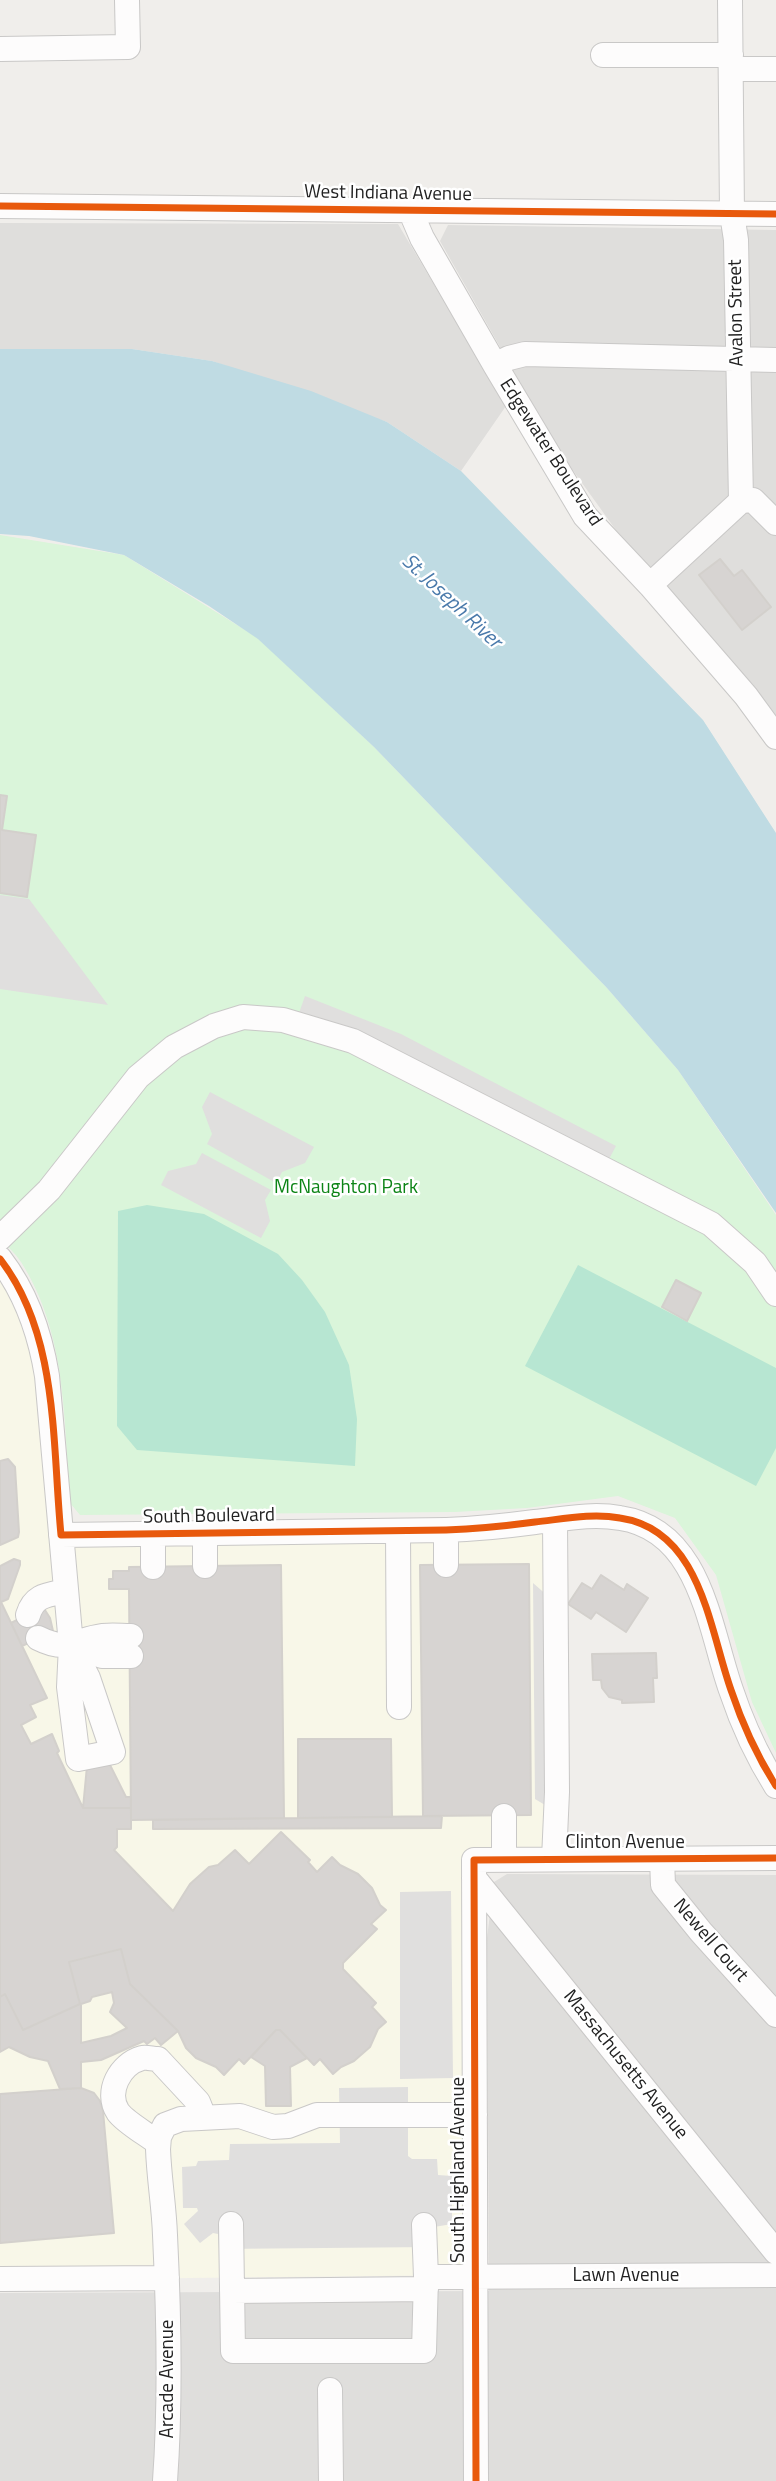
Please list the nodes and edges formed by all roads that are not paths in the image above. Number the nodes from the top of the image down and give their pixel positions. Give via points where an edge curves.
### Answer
1 (127, 0) edge
2 (730, 0) edge
3 (0, 49) edge
4 (603, 55) dead end
5 (731, 62) junction
6 (776, 69) edge
7 (0, 206) edge
8 (410, 210) junction
9 (732, 214) junction
10 (776, 214) edge
11 (738, 359) junction
12 (776, 360) edge
13 (495, 365) junction
14 (741, 501) junction
15 (776, 523) edge
16 (650, 585) junction
17 (776, 737) edge
18 (0, 1238) edge
19 (0, 1259) edge
20 (776, 1294) edge
21 (555, 1520) junction
22 (446, 1530) junction
23 (398, 1531) junction
24 (205, 1533) junction
25 (153, 1534) junction
26 (61, 1535) junction
27 (446, 1565) dead end
28 (205, 1566) dead end
29 (153, 1567) dead end
30 (66, 1591) junction
31 (28, 1615) dead end
32 (38, 1638) dead end
33 (71, 1645) junction
34 (131, 1646) dead end
35 (399, 1707) dead end
36 (776, 1786) edge
37 (504, 1816) dead end
38 (776, 1858) edge
39 (504, 1859) junction
40 (554, 1859) junction
41 (662, 1859) junction
42 (474, 1869) junction
43 (776, 2015) edge
44 (475, 2115) junction
45 (204, 2117) junction
46 (158, 2143) junction
47 (231, 2224) dead end
48 (424, 2225) dead end
49 (776, 2252) edge
50 (776, 2275) edge
51 (476, 2277) junction
52 (167, 2278) junction
53 (0, 2279) edge
54 (426, 2283) junction
55 (232, 2291) junction
56 (330, 2390) dead end
57 (165, 2481) edge
58 (331, 2481) edge
59 (476, 2481) edge

1 - 3 street via 128,47
2 - 5 street, Avalon Street
4 - 5 street
5 - 6 street
5 - 9 street, Avalon Street
7 - 8 street, West Indiana Avenue
8 - 9 street, West Indiana Avenue
8 - 13 street, Edgewater Boulevard
9 - 10 street, West Indiana Avenue
9 - 11 street, Avalon Street
11 - 12 street
11 - 13 street via 525,354
11 - 14 street, Avalon Street
13 - 16 street, Edgewater Boulevard via 585,516
14 - 15 street via 753,500
14 - 16 street
16 - 17 street, Edgewater Boulevard
18 - 20 street via 48,1190 138,1077 174,1047 243,1017 283,1020 353,1041 711,1224 755,1263
19 - 26 street via 15,1280 41,1341
21 - 22 street, South Boulevard
21 - 36 street, South Boulevard via 622,1518 663,1535 678,1551 693,1574 740,1714
21 - 40 street
22 - 23 street, South Boulevard
22 - 27 street
23 - 24 street, South Boulevard
23 - 35 street
24 - 25 street, South Boulevard
24 - 28 street
25 - 26 street, South Boulevard
25 - 29 street
26 - 30 street
30 - 31 street via 40,1596
30 - 33 street
32 - 33 street via 52,1645
33 - 34 street via 102,1656
37 - 39 street
38 - 41 street, Clinton Avenue
39 - 40 street, Clinton Avenue
39 - 42 street, Clinton Avenue
40 - 41 street, Clinton Avenue
41 - 43 street, Newell Court via 663,1885
42 - 44 street, South Highland Avenue
42 - 49 street, Massachusetts Avenue
44 - 45 street via 317,2115 288,2126 240,2116
44 - 51 street, South Highland Avenue
45 - 46 street via 172,2121 161,2130
45 - 46 street via 198,2102 158,2059 142,2058 120,2075 113,2097 119,2113
46 - 52 street, Arcade Avenue
47 - 55 street
48 - 54 street
50 - 51 street, Lawn Avenue
51 - 54 street, Lawn Avenue
51 - 59 street, South Highland Avenue
52 - 53 street
52 - 57 street, Arcade Avenue via 170,2407
54 - 55 street, Lawn Avenue
54 - 55 street via 424,2351 233,2351
56 - 58 street

